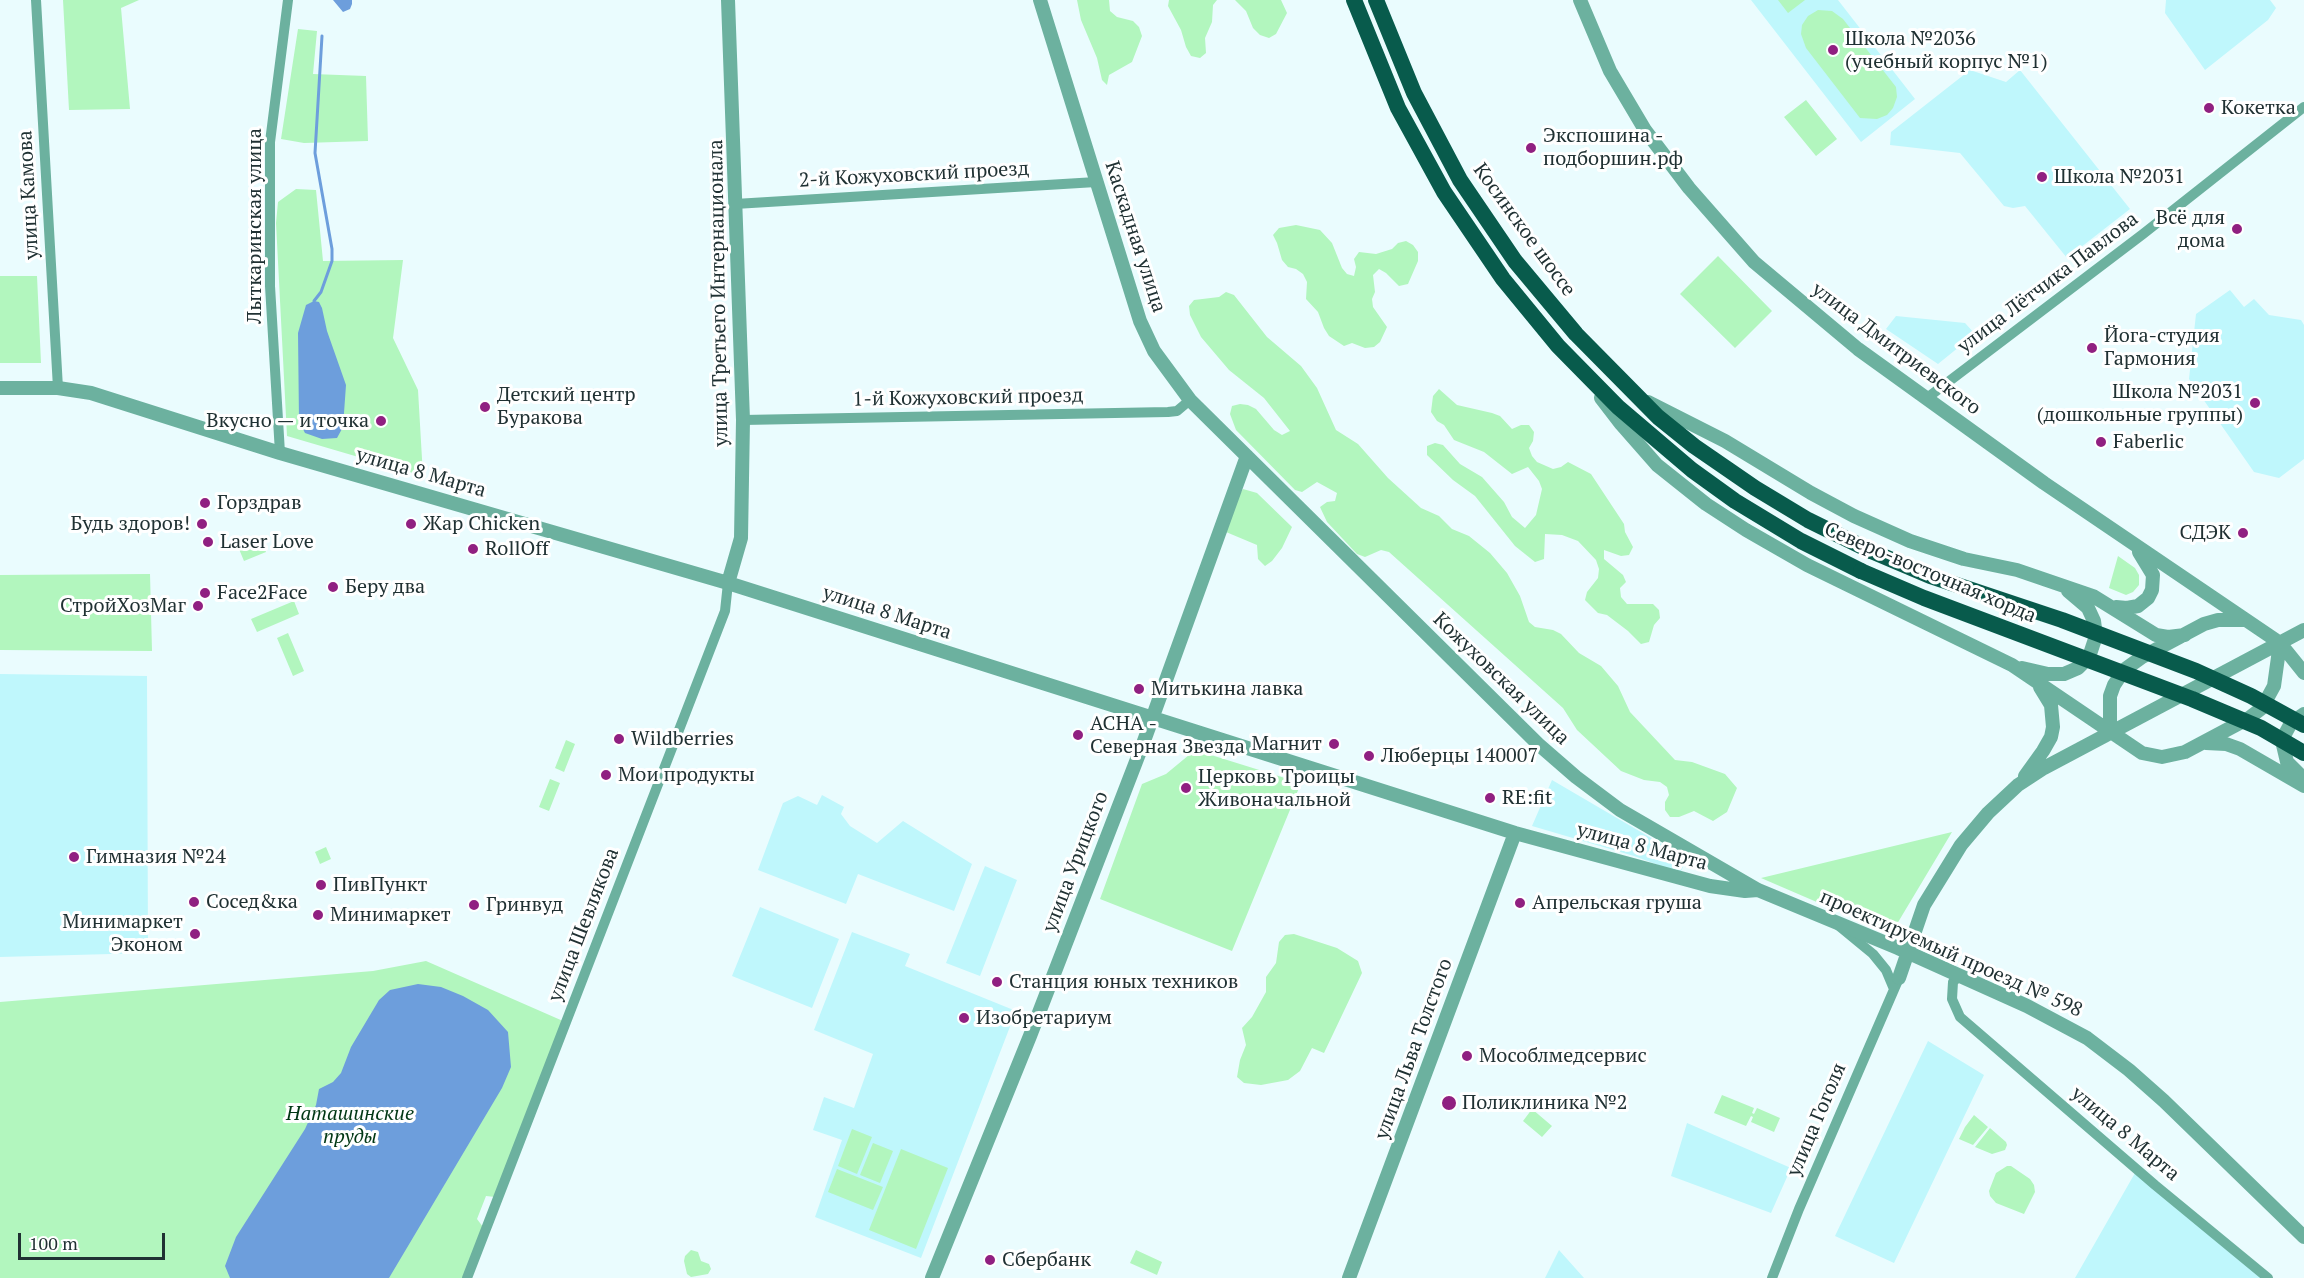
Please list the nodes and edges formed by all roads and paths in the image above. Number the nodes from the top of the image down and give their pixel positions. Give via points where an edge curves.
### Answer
1 (36, 0) edge
2 (288, 0) edge
3 (728, 0) edge
4 (1040, 0) edge
5 (1354, 0) edge
6 (1376, 0) edge
7 (1580, 0) edge
8 (2304, 107) edge
9 (1096, 182) junction
10 (735, 204) junction
11 (1577, 366) junction
12 (0, 388) edge
13 (58, 388) junction
14 (1634, 394) junction
15 (1927, 398) junction
16 (1190, 400) junction
17 (743, 420) junction
18 (1694, 446) joint
19 (280, 453) junction
20 (1247, 456) junction
21 (2132, 543) junction
22 (2188, 582) junction
23 (728, 583) junction
24 (2056, 583) junction
25 (2111, 606) junction
26 (2245, 620) junction
27 (2198, 628) junction
28 (2304, 630) edge
29 (2185, 635) junction
30 (2280, 643) junction
31 (2012, 665) junction
32 (2304, 673) edge
33 (2037, 683) junction
34 (2304, 714) edge
35 (1151, 717) junction
36 (2304, 725) edge
37 (2110, 733) junction
38 (2204, 743) junction
39 (2304, 753) edge
40 (2304, 779) edge
41 (2018, 785) junction
42 (2304, 786) edge
43 (1515, 833) junction
44 (1691, 851) junction
45 (1682, 878) junction
46 (1758, 890) junction
47 (1832, 920) junction
48 (1908, 953) junction
49 (1959, 976) junction
50 (1896, 983) junction
51 (2304, 1237) edge
52 (467, 1278) edge
53 (932, 1278) edge
54 (1349, 1278) edge
55 (1772, 1278) edge
56 (2268, 1278) edge

1 - 13 street, улица Камова
2 - 19 street, Лыткаринская улица via 270,142 270,286
3 - 10 street, улица Третьего Интернационала
4 - 9 street, Каскадная улица
5 - 11 highway via 1398,108 1444,192 1503,279
6 - 14 highway, Косинское шоссе via 1434,135 1475,203 1543,295
7 - 15 street, улица Дмитриевского via 1610,71 1630,106 1689,188 1754,262 1839,334
8 - 15 street, улица Лётчика Павлова
9 - 10 street, 2-й Кожуховский проезд
9 - 16 street, Каскадная улица via 1140,321 1154,351
10 - 17 street, улица Третьего Интернационала
11 - 31 street via 1657,465 1706,504 1806,565
11 - 39 highway, Северо-восточная хорда, bridge via 1651,437 1735,501 1800,541 1924,598 2261,728
12 - 13 street, улица 8 Марта
13 - 19 street, улица 8 Марта via 91,393
14 - 18 highway, Косинское шоссе
14 - 24 street via 1882,529 1937,551
15 - 21 street, улица Дмитриевского
16 - 17 street, 1-й Кожуховский проезд via 1177,411 1168,412
16 - 20 street, Каскадная улица
17 - 23 street, улица Третьего Интернационала via 741,538
18 - 36 highway, Северо-восточная хорда, bridge via 1781,504 1871,551 1930,576 2196,671
19 - 23 street, улица 8 Марта
20 - 35 street, улица Урицкого
20 - 44 street, Кожуховская улица via 1538,744 1620,810
21 - 22 street, улица Дмитриевского
21 - 25 street via 2151,569 2152,590 2138,606
22 - 26 street, улица Дмитриевского
22 - 27 street via 2201,594 2207,607
23 - 35 street, улица 8 Марта
23 - 52 street, улица Шевлякова via 722,619
24 - 25 street
24 - 31 street via 2091,614 2096,636 2092,651 2084,663 2064,674
25 - 29 street via 2156,635
26 - 27 street via 2218,620
26 - 30 street, улица Дмитриевского
27 - 29 street
28 - 30 street
29 - 37 street via 2132,663 2118,677 2110,696
30 - 32 street, улица Дмитриевского
30 - 37 street
30 - 38 street via 2274,686 2262,708
31 - 33 street
33 - 37 street
33 - 41 street via 2051,705 2053,727 2043,751
34 - 40 street via 2291,723 2283,745 2287,762
35 - 43 street, улица 8 Марта
35 - 53 street, улица Урицкого via 1030,1036
37 - 38 street via 2133,749 2156,757 2173,756
37 - 41 street
38 - 42 street via 2240,749
41 - 48 street via 1961,845 1924,905
43 - 45 street, улица 8 Марта
43 - 54 street, улица Льва Толстого
44 - 45 street via 1698,859 1698,869
44 - 46 street, Кожуховская улица
45 - 46 street, улица 8 Марта via 1727,889
46 - 47 street, проектируемый проезд № 598
47 - 48 street, проектируемый проезд № 598
47 - 50 street via 1873,954
48 - 49 street, проектируемый проезд № 598
48 - 50 street
49 - 51 street, проектируемый проезд № 598 via 2077,1033 2121,1064
49 - 56 street, улица 8 Марта via 1953,982 1952,999 1960,1017
50 - 55 street, улица Гоголя

